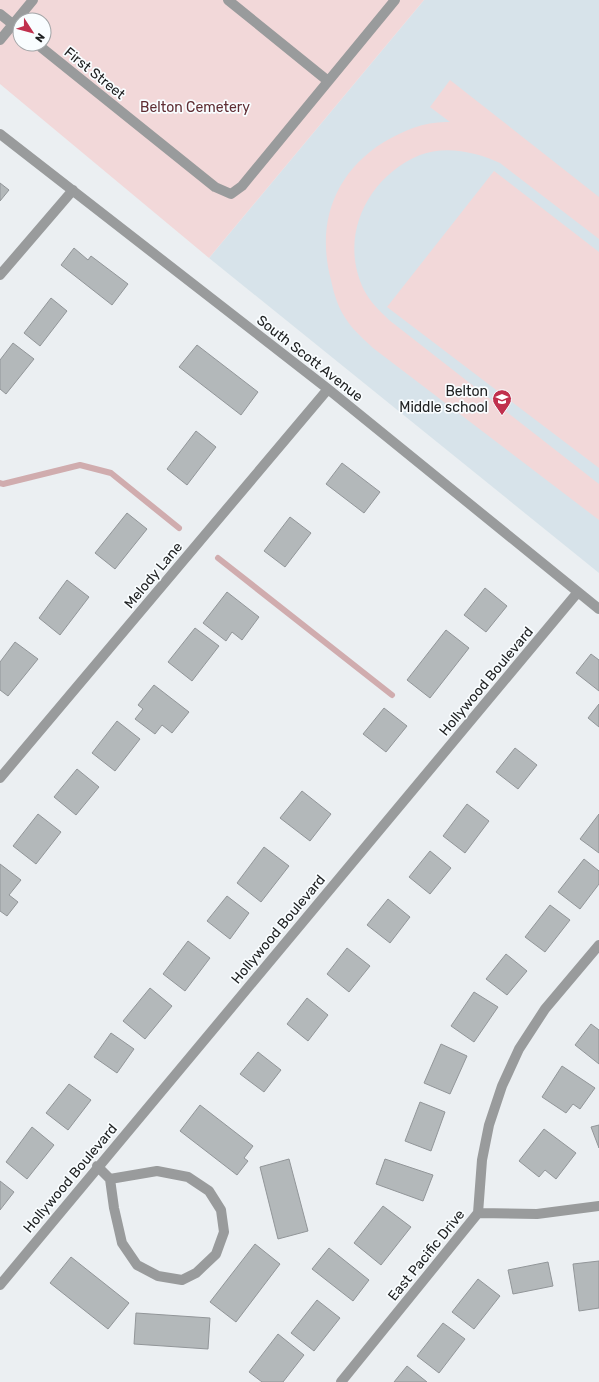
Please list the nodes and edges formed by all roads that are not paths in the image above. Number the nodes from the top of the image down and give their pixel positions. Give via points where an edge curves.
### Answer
1 (33, 0) edge
2 (228, 0) edge
3 (395, 0) edge
4 (25, 12) edge
5 (0, 14) edge
6 (12, 24) edge
7 (12, 30) edge
8 (0, 40) edge
9 (47, 52) edge
10 (328, 81) junction
11 (0, 134) edge
12 (73, 190) junction
13 (0, 275) edge
14 (328, 389) junction
15 (578, 592) junction
16 (599, 609) edge
17 (0, 778) edge
18 (599, 946) edge
19 (97, 1166) junction
20 (110, 1179) junction
21 (599, 1206) edge
22 (478, 1213) junction
23 (0, 1284) edge
24 (341, 1382) edge

1 - 4 street
2 - 10 street
3 - 10 street
5 - 6 street
7 - 8 street
9 - 10 street, First Street via 215,187 231,194 242,186
11 - 12 street, South Scott Avenue
12 - 13 street
12 - 14 street, South Scott Avenue
14 - 15 street, South Scott Avenue
14 - 17 street, Melody Lane
15 - 16 street, South Scott Avenue
15 - 19 street, Hollywood Boulevard
18 - 22 street, East Pacific Drive via 545,1009 519,1049 502,1086 489,1125 482,1160
19 - 20 street
19 - 23 street, Hollywood Boulevard
20 - 20 street via 157,1171 188,1177 209,1191 221,1210 224,1232 216,1254 196,1274 182,1280 158,1276 137,1265 122,1243
21 - 22 street via 537,1214
22 - 24 street, East Pacific Drive

